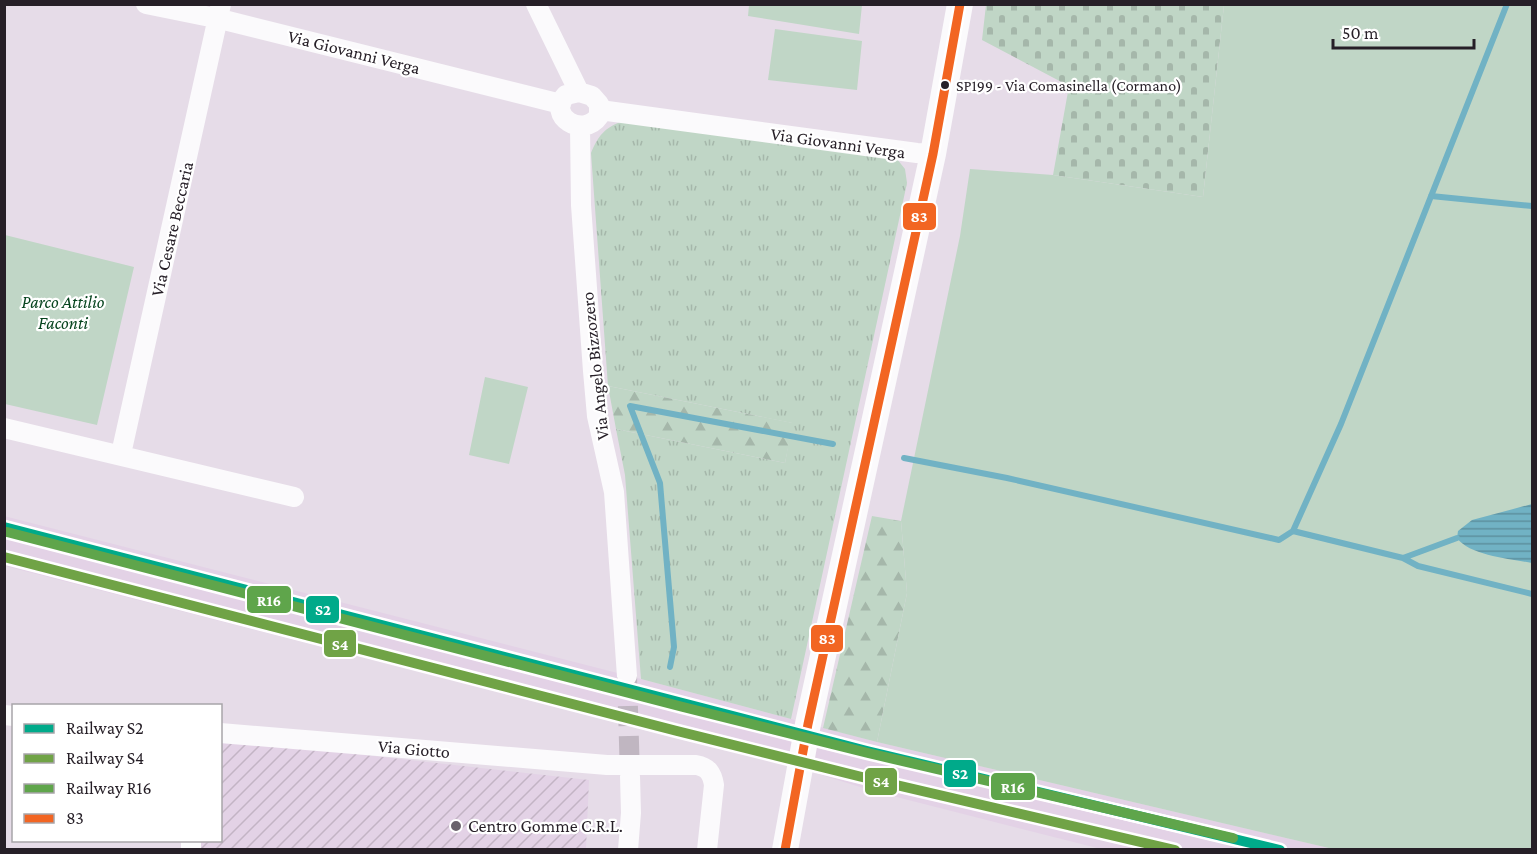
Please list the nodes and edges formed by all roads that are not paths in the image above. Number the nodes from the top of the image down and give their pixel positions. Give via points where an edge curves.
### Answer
1 (146, 4) edge
2 (536, 4) edge
3 (960, 4) edge
4 (220, 12) edge
5 (579, 92) junction
6 (561, 104) junction
7 (600, 110) junction
8 (580, 127) junction
9 (933, 154) junction
10 (4, 428) edge
11 (121, 454) junction
12 (294, 497) dead end
13 (627, 676) tunnel mouth
14 (222, 733) edge
15 (630, 776) tunnel mouth
16 (628, 849) edge
17 (706, 849) edge
18 (785, 849) edge

1 - 4 street, Via Giovanni Verga
2 - 5 street
3 - 9 street
4 - 6 street, Via Giovanni Verga
4 - 11 street, Via Cesare Beccaria
5 - 6 street via 566,95
5 - 7 street via 596,99
6 - 8 street via 565,120
7 - 8 street via 592,124
7 - 9 street, Via Giovanni Verga
8 - 13 street, Via Angelo Bizzozero via 581,206 593,371 597,416 614,492
9 - 18 street via 798,769
10 - 11 street
11 - 12 street
14 - 17 street, Via Giotto via 608,765 696,765 708,770 714,785
15 - 16 street

